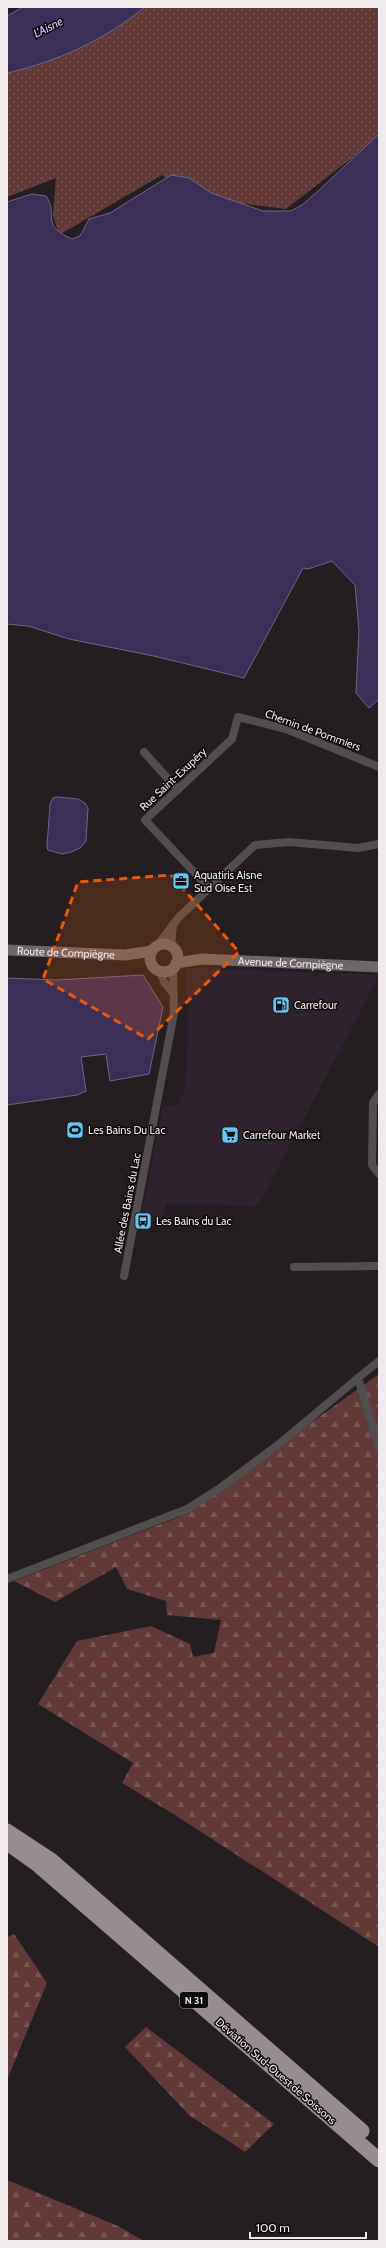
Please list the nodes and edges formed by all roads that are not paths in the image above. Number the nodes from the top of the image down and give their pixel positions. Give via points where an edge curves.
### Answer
1 (238, 717) joint
2 (144, 752) dead end
3 (379, 767) edge
4 (178, 790) junction
5 (379, 844) edge
6 (209, 888) junction
7 (173, 925) junction
8 (155, 948) junction
9 (7, 950) edge
10 (125, 955) junction
11 (174, 957) junction
12 (379, 967) edge
13 (156, 968) junction
14 (172, 992) junction
15 (379, 1094) edge
16 (379, 1174) edge
17 (379, 1266) edge
18 (294, 1267) dead end
19 (124, 1276) dead end
20 (379, 1361) edge
21 (358, 1378) junction
22 (379, 1447) edge
23 (7, 1579) edge
24 (7, 1831) edge
25 (7, 1843) edge
26 (379, 2146) edge
27 (379, 2160) edge

1 - 3 street, Chemin de Pommiers via 286,729
1 - 4 street, Rue Saint-Exupéry via 232,739
2 - 4 street
4 - 6 street, Rue Saint-Exupéry via 145,820
5 - 6 street via 358,848 290,842 255,845
6 - 7 street
7 - 8 street
7 - 11 street, Allée des Bains du Lac
8 - 10 main road
8 - 11 main road via 164,944
8 - 13 main road via 150,958
9 - 10 main road, Route de Compiègne
10 - 13 main road
11 - 12 main road, Avenue de Compiègne
11 - 13 main road via 167,971
11 - 14 street, Allée des Bains du Lac
13 - 14 street, Allée des Bains du Lac
14 - 19 street, Allée des Bains du Lac via 174,1013
15 - 16 street via 372,1103 372,1165
17 - 18 street
20 - 21 street
21 - 22 street
21 - 23 street via 279,1444 187,1510
24 - 26 highway, Déviation Sud-Ouest de Soissons / N 31 via 51,1860
25 - 27 highway, Déviation Sud-Ouest de Soissons / N 31 via 38,1865

